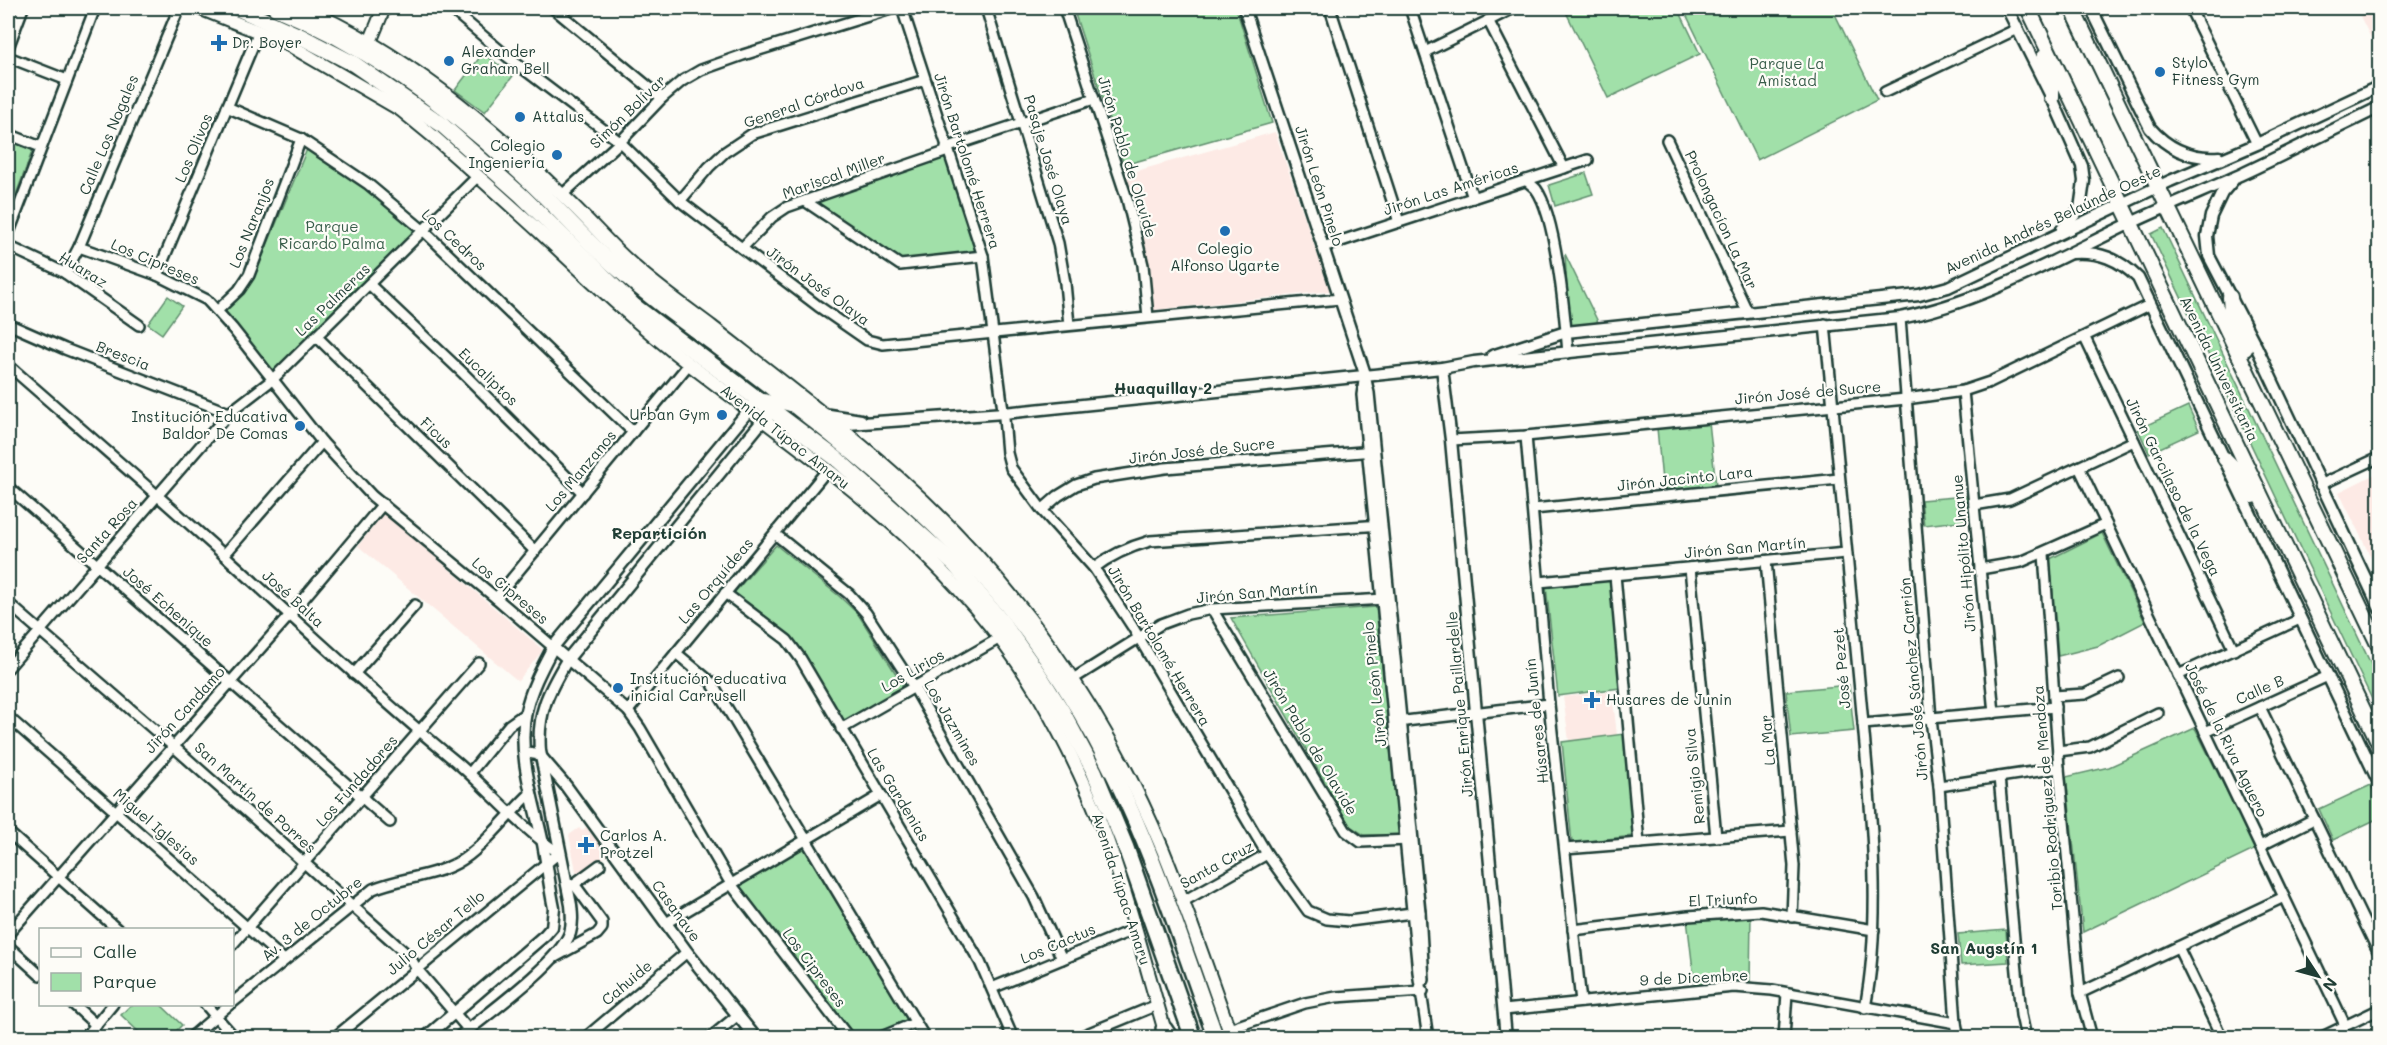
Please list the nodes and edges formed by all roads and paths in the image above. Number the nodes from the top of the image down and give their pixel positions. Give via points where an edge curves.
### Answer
1 (23, 8) edge
2 (95, 8) edge
3 (179, 8) edge
4 (199, 8) edge
5 (237, 8) edge
6 (276, 8) edge
7 (303, 8) edge
8 (384, 8) edge
9 (450, 8) edge
10 (894, 8) edge
11 (902, 8) edge
12 (986, 8) edge
13 (1064, 8) edge
14 (1244, 8) edge
15 (1330, 8) edge
16 (1410, 8) edge
17 (1514, 8) edge
18 (2007, 8) edge
19 (2028, 8) edge
20 (2072, 8) edge
21 (2091, 8) edge
22 (2190, 8) edge
23 (559, 9) edge
24 (1488, 20) junction
25 (2017, 29) junction
26 (2038, 29) junction
27 (259, 31) junction
28 (370, 42) junction
29 (8, 48) edge
30 (1425, 52) junction
31 (8, 57) edge
32 (67, 80) junction
33 (925, 80) junction
34 (2379, 86) edge
35 (1885, 92) dead end
36 (662, 98) junction
37 (2052, 98) junction
38 (1094, 99) junction
39 (227, 107) junction
40 (2379, 107) edge
41 (1022, 123) junction
42 (2298, 124) junction
43 (8, 134) edge
44 (2273, 136) junction
45 (302, 139) junction
46 (1667, 140) dead end
47 (620, 142) junction
48 (2307, 142) junction
49 (2257, 144) junction
50 (41, 147) junction
51 (947, 150) junction
52 (2281, 155) junction
53 (2228, 156) junction
54 (1588, 160) dead end
55 (1564, 168) junction
56 (2238, 175) junction
57 (478, 176) junction
58 (1526, 180) junction
59 (2159, 186) junction
60 (562, 195) junction
61 (1473, 198) junction
62 (680, 201) junction
63 (805, 201) junction
64 (2121, 204) junction
65 (2168, 205) junction
66 (1399, 222) junction
67 (2130, 223) junction
68 (424, 231) junction
69 (8, 234) edge
70 (2058, 234) junction
71 (8, 246) edge
72 (79, 247) junction
73 (1323, 247) junction
74 (742, 249) junction
75 (2066, 254) junction
76 (983, 256) junction
77 (2006, 259) junction
78 (1982, 272) junction
79 (65, 273) junction
80 (157, 276) junction
81 (2015, 278) junction
82 (370, 285) junction
83 (1992, 290) junction
84 (2230, 297) junction
85 (1340, 298) junction
86 (2149, 305) junction
87 (218, 310) junction
88 (1748, 313) junction
89 (1148, 317) junction
90 (1900, 318) junction
91 (8, 324) edge
92 (1825, 324) junction
93 (139, 325) dead end
94 (1069, 325) junction
95 (993, 332) junction
96 (1566, 332) junction
97 (317, 337) junction
98 (2085, 338) junction
99 (1568, 353) junction
100 (1473, 362) junction
101 (689, 364) junction
102 (8, 365) edge
103 (1443, 368) junction
104 (2246, 369) junction
105 (1365, 374) junction
106 (272, 380) junction
107 (1963, 391) junction
108 (1906, 399) junction
109 (756, 404) junction
110 (1833, 406) junction
111 (789, 412) junction
112 (229, 413) junction
113 (1004, 413) junction
114 (764, 419) junction
115 (819, 419) junction
116 (882, 423) junction
117 (838, 426) junction
118 (633, 432) junction
119 (1526, 436) junction
120 (1451, 440) junction
121 (2134, 441) junction
122 (322, 442) junction
123 (1371, 451) junction
124 (2379, 457) edge
125 (2225, 459) junction
126 (2079, 467) junction
127 (828, 470) junction
128 (1839, 479) junction
129 (2320, 485) junction
130 (8, 487) edge
131 (583, 493) junction
132 (158, 496) junction
133 (383, 504) junction
134 (1974, 505) junction
135 (1533, 509) junction
136 (1042, 510) junction
137 (2106, 524) junction
138 (1378, 525) junction
139 (2277, 530) junction
140 (775, 534) junction
141 (535, 551) junction
142 (1846, 553) junction
143 (2044, 554) junction
144 (224, 555) junction
145 (1766, 561) junction
146 (97, 564) junction
147 (1094, 568) junction
148 (1690, 568) junction
149 (1980, 569) junction
150 (1615, 575) junction
151 (1539, 582) junction
152 (725, 594) junction
153 (496, 598) junction
154 (1385, 599) junction
155 (8, 603) edge
156 (415, 605) dead end
157 (1212, 609) junction
158 (2379, 609) edge
159 (289, 616) junction
160 (2300, 619) junction
161 (39, 632) junction
162 (1000, 638) junction
163 (1139, 639) junction
164 (554, 647) junction
165 (2379, 648) edge
166 (2234, 650) junction
167 (676, 653) junction
168 (567, 660) junction
169 (479, 663) dead end
170 (8, 668) edge
171 (354, 674) junction
172 (2178, 675) junction
173 (2328, 676) junction
174 (2120, 678) dead end
175 (1073, 679) junction
176 (231, 681) junction
177 (914, 687) junction
178 (2054, 696) junction
179 (1549, 704) junction
180 (2055, 707) junction
181 (2260, 707) junction
182 (628, 711) junction
183 (1475, 711) junction
184 (526, 713) junction
185 (1994, 713) junction
186 (2158, 713) dead end
187 (8, 717) edge
188 (1932, 719) junction
189 (1398, 722) junction
190 (1863, 724) junction
191 (841, 729) junction
192 (420, 732) junction
193 (2205, 732) junction
194 (2379, 745) edge
195 (173, 746) junction
196 (2058, 751) junction
197 (525, 752) junction
198 (542, 758) junction
199 (2059, 768) junction
200 (470, 773) junction
201 (1998, 777) junction
202 (2379, 785) edge
203 (1939, 786) junction
204 (531, 793) junction
205 (880, 795) junction
206 (363, 798) junction
207 (115, 811) junction
208 (510, 813) junction
209 (2314, 819) junction
210 (390, 822) dead end
211 (1791, 831) junction
212 (8, 832) edge
213 (1716, 837) junction
214 (805, 840) junction
215 (1409, 840) junction
216 (543, 842) junction
217 (1639, 843) junction
218 (2260, 846) junction
219 (1565, 849) junction
220 (559, 853) junction
221 (1267, 854) junction
222 (545, 863) junction
223 (305, 864) junction
224 (600, 865) dead end
225 (57, 876) junction
226 (731, 884) junction
227 (571, 885) junction
228 (2284, 897) junction
229 (1182, 902) junction
230 (352, 905) junction
231 (1417, 912) junction
232 (1791, 916) junction
233 (666, 923) junction
234 (116, 928) edge
235 (247, 928) junction
236 (1135, 929) junction
237 (1574, 930) junction
238 (1874, 930) junction
239 (8, 934) edge
240 (234, 943) edge
241 (8, 946) edge
242 (2178, 947) junction
243 (687, 952) junction
244 (2379, 955) edge
245 (553, 958) junction
246 (1062, 959) junction
247 (284, 960) junction
248 (416, 968) junction
249 (39, 974) edge
250 (992, 988) junction
251 (1423, 991) junction
252 (1786, 993) junction
253 (2080, 993) junction
254 (234, 1002) edge
255 (1581, 1002) junction
256 (1157, 1005) junction
257 (74, 1006) edge
258 (112, 1006) edge
259 (206, 1006) edge
260 (229, 1006) edge
261 (1865, 1008) junction
262 (2379, 1009) edge
263 (1504, 1010) junction
264 (454, 1013) junction
265 (738, 1015) junction
266 (217, 1016) junction
267 (915, 1023) junction
268 (1956, 1023) junction
269 (96, 1025) junction
270 (2345, 1025) junction
271 (468, 1029) junction
272 (1167, 1035) edge
273 (1225, 1035) edge
274 (84, 1038) edge
275 (190, 1038) edge
276 (235, 1038) edge
277 (334, 1038) edge
278 (424, 1038) edge
279 (458, 1038) edge
280 (585, 1038) edge
281 (710, 1038) edge
282 (756, 1038) edge
283 (849, 1038) edge
284 (879, 1038) edge
285 (925, 1038) edge
286 (1013, 1038) edge
287 (1077, 1038) edge
288 (1193, 1038) edge
289 (1428, 1038) edge
290 (1506, 1038) edge
291 (1784, 1038) edge
292 (1959, 1038) edge
293 (2026, 1038) edge
294 (2092, 1038) edge
295 (2222, 1038) edge
296 (2320, 1038) edge

1 - 29 street
2 - 32 street
3 - 72 street, Calle Los Nogales
4 - 27 main road, Avenida Túpac Amaru
5 - 109 highway, Avenida Túpac Amaru via 354,64 441,124 521,195 634,306
6 - 111 highway, Avenida Túpac Amaru via 310,22 373,58 433,100 515,167 614,265
7 - 28 main road, Avenida Túpac Amaru
8 - 28 main road
9 - 47 street, Jirón José Olaya
10 - 36 street, Simón Bolívar via 701,70
11 - 33 street, Jirón Bartolomé Herrera
12 - 41 street, Pasaje José Olaya
13 - 38 street, Jirón Pablo de Olavide
14 - 73 street, Jirón León Pinelo
15 - 66 street
16 - 30 street
17 - 24 street
18 - 25 street
19 - 26 main road, Avenida Universitaria
20 - 59 main road, Avenida Universitaria
21 - 53 street via 2157,137 2191,156
22 - 49 street
23 - 36 street
24 - 30 street
24 - 55 street
25 - 35 street
25 - 37 street
26 - 37 main road
26 - 64 main road, Avenida Universitaria
27 - 39 street, Los Olivos
27 - 57 main road, Avenida Túpac Amaru via 315,58 401,111
28 - 60 main road, Avenida Túpac Amaru via 483,123
30 - 61 street
31 - 32 street
32 - 50 street
33 - 51 street, Jirón Bartolomé Herrera
33 - 62 street, General Córdova via 752,134 725,152
34 - 42 street, Avenida Andrés Belaúnde Oeste
36 - 47 street, Simón Bolívar
37 - 70 street via 2082,166 2084,181 2080,209
38 - 41 street, Mariscal Miller
38 - 89 street, Jirón Pablo de Olavide via 1130,210 1143,265
39 - 45 street, Los Cedros
39 - 80 street, Los Olivos
40 - 48 street, Avenida Andrés Belaúnde Oeste
41 - 51 street, Mariscal Miller
41 - 94 street, Pasaje José Olaya via 1058,243
42 - 44 street, Avenida Andrés Belaúnde Oeste
42 - 48 street via 2300,135
43 - 50 street
44 - 49 street, Avenida Andrés Belaúnde Oeste
44 - 52 street
45 - 68 street, Los Cedros via 368,184
45 - 87 street, Los Naranjos via 249,275
46 - 88 street, Prolongacíon La Mar
47 - 60 street, Simón Bolívar
47 - 62 street, Jirón José Olaya
48 - 52 street, Avenida Andrés Belaúnde Oeste
49 - 53 street, Avenida Andrés Belaúnde Oeste
50 - 69 street
51 - 63 street, Mariscal Miller
51 - 76 street, Jirón Bartolomé Herrera
52 - 56 street, Avenida Andrés Belaúnde Oeste
53 - 59 street, Avenida Andrés Belaúnde Oeste
54 - 55 street, Jirón Las Américas
55 - 58 street, Jirón Las Américas
56 - 65 street, Avenida Andrés Belaúnde Oeste
56 - 84 street via 2214,208 2208,231 2209,256
57 - 68 street, Las Palmeras
57 - 101 main road, Avenida Túpac Amaru via 597,287
58 - 61 street, Jirón Las Américas
58 - 96 street via 1536,189 1549,222
59 - 64 street, Avenida Andrés Belaúnde Oeste
59 - 65 main road, Avenida Universitaria
60 - 115 main road, Avenida Túpac Amaru via 635,268
61 - 66 street, Jirón Las Américas
62 - 74 street, Jirón José Olaya
63 - 74 street, Mariscal Miller via 772,217
63 - 76 street via 900,265
64 - 67 main road, Avenida Universitaria
64 - 70 street, Avenida Andrés Belaúnde Oeste
65 - 67 street, Avenida Andrés Belaúnde Oeste
65 - 104 main road, Avenida Universitaria
66 - 73 street, Jirón Las Américas
67 - 75 street, Avenida Andrés Belaúnde Oeste
67 - 139 main road, Avenida Universitaria
68 - 82 street, Las Palmeras
68 - 118 street, Los Cedros
70 - 77 street, Avenida Andrés Belaúnde Oeste
71 - 79 street, Huaraz
72 - 79 street, Calle Los Nogales
72 - 80 street, Los Cipreses
73 - 85 street, Jirón León Pinelo
74 - 95 street, Jirón José Olaya via 867,340 883,344
75 - 81 street, Avenida Andrés Belaúnde Oeste
75 - 86 street via 2098,254 2120,263 2138,278
76 - 95 street, Jirón Bartolomé Herrera
77 - 78 street, Avenida Andrés Belaúnde Oeste
77 - 81 street
78 - 83 street
78 - 88 street, Avenida Andrés Belaúnde Oeste via 1919,294
79 - 93 street, Huaraz
80 - 87 street, Los Cipreses via 207,300
81 - 83 street, Avenida Andrés Belaúnde Oeste
82 - 97 street, Las Palmeras
82 - 131 street, Eucaliptos
83 - 90 street, Avenida Andrés Belaúnde Oeste via 1954,305
84 - 104 main road via 2246,352
84 - 129 street
85 - 89 street, Jirón José Olaya
85 - 105 street, Jirón León Pinelo
86 - 98 street, Jirón José de Sucre
86 - 125 street
87 - 106 street, Los Cipreses
88 - 96 street, Avenida Andrés Belaúnde Oeste
89 - 94 street, Jirón José Olaya
90 - 92 street, Avenida Andrés Belaúnde Oeste
90 - 108 street, Jirón José Sánchez Carrión
91 - 112 street, Brescia
92 - 99 street, Avenida Andrés Belaúnde Oeste
92 - 110 street, José Pezet
94 - 95 street, Jirón José Olaya
95 - 113 street, Jirón Bartolomé Herrera
96 - 99 street
96 - 100 street, Avenida Andrés Belaúnde Oeste
97 - 106 street, Las Palmeras
97 - 141 street, Ficus
98 - 107 street, Jirón José de Sucre
98 - 121 street, Jirón Garcilaso de la Vega
99 - 100 street, Avenida Andrés Belaúnde Oeste
100 - 103 street, Avenida Andrés Belaúnde Oeste
101 - 109 main road, Avenida Túpac Amaru
101 - 118 street, Los Manzanos
102 - 132 street, José Balta
103 - 105 street, Avenida Andrés Belaúnde Oeste
103 - 120 street, Jirón Enrique Paillardelle
104 - 165 main road, Avenida Universitaria
105 - 113 street, Avenida Andrés Belaúnde Oeste
105 - 123 street, Jirón León Pinelo
106 - 112 street, Las Palmeras
106 - 122 street, Los Cipreses
107 - 108 street, Jirón José de Sucre
107 - 134 street, Jirón Hipólito Unanue
108 - 110 street, Jirón José de Sucre
108 - 188 street, Jirón José Sánchez Carrión
109 - 111 highway, Avenida Túpac Amaru
109 - 114 main road, Avenida Túpac Amaru
109 - 164 street
110 - 119 street, Jirón José de Sucre
110 - 128 street, José Pezet
111 - 114 street
111 - 115 highway, Avenida Túpac Amaru
111 - 288 highway, Avenida Túpac Amaru via 955,565 1038,673 1073,730 1105,796
112 - 132 street, Santa Rosa
113 - 116 street, Avenida Andrés Belaúnde Oeste
113 - 136 street, Jirón Bartolomé Herrera via 1011,468
114 - 127 main road, Avenida Túpac Amaru
114 - 168 street
115 - 116 street, Avenida Andrés Belaúnde Oeste
115 - 117 main road, Avenida Túpac Amaru
115 - 273 highway, Avenida Túpac Amaru via 969,560 1062,684 1132,813
116 - 117 street, Avenida Andrés Belaúnde Oeste
117 - 175 main road, Avenida Túpac Amaru via 966,542 1025,611
118 - 131 street, Los Manzanos
119 - 120 street, Jirón José de Sucre
119 - 135 street, Húsares de Junín
120 - 183 street, Jirón Enrique Paillardelle
121 - 126 street
121 - 166 street, Jirón Garcilaso de la Vega
122 - 133 street, Los Cipreses
122 - 144 street
123 - 136 street, Jirón José de Sucre via 1165,468 1094,479 1076,485
123 - 138 street, Jirón León Pinelo
124 - 129 street
125 - 139 main road
125 - 160 street
126 - 134 street via 2010,499
126 - 137 street, José de la Riva Aguero
127 - 140 street, Las Orquídeas
127 - 162 main road, Avenida Túpac Amaru via 951,579
128 - 135 street, Jirón Jacinto Lara
128 - 142 street, José Pezet
129 - 158 street
130 - 146 street, José Echenique
131 - 141 street, Los Manzanos
132 - 144 street, José Balta
132 - 146 street, Santa Rosa
133 - 153 street, Los Cipreses
133 - 159 street, Jirón Candamo
134 - 149 street, Jirón Hipólito Unanue
135 - 151 street, Húsares de Junín
136 - 147 street, Jirón Bartolomé Herrera
137 - 143 street
137 - 172 street, José de la Riva Aguero
138 - 147 street via 1150,541 1109,556
138 - 154 street, Jirón León Pinelo
139 - 194 main road, Avenida Universitaria
140 - 152 street, Las Orquídeas
140 - 177 street, Los Jazmines via 858,603
141 - 153 street, Los Manzanos
142 - 145 street, Jirón San Martín
142 - 190 street, José Pezet
143 - 149 street
143 - 178 street, Toribio Rodriguez de Mendoza
144 - 159 street, José Balta
145 - 148 street, Jirón San Martín
145 - 211 street, La Mar
146 - 161 street, Santa Rosa
146 - 176 street, José Echenique
147 - 163 street, Jirón Bartolomé Herrera
148 - 150 street, Jirón San Martín
148 - 213 street, Remigio Silva
149 - 185 street, Jirón Hipólito Unanue
150 - 151 street, Jirón San Martín
150 - 217 street
151 - 179 street, Húsares de Junín
152 - 167 street, Las Orquídeas
152 - 191 street, Las Gardenias via 794,647
153 - 164 street, Los Cipreses
154 - 157 street, Jirón San Martín
154 - 189 street, Jirón León Pinelo
155 - 161 street, San Martín de Porres
156 - 171 street
157 - 163 street, Jirón San Martín via 1161,624
157 - 215 street, Jirón Pablo de Olavide via 1346,831 1361,842
159 - 171 street, José Balta
159 - 176 street, Jirón Candamo
160 - 166 street
160 - 173 street
161 - 170 street, Santa Rosa
161 - 195 street, San Martín de Porres
162 - 177 street, Los Lirios
162 - 236 main road, Avenida Túpac Amaru via 1039,696 1077,767 1106,837
163 - 175 street, Jirón San Martín
163 - 221 street, Jirón Bartolomé Herrera
164 - 168 street, Los Cipreses
164 - 184 street
166 - 172 street
167 - 182 street, Las Orquídeas
167 - 214 street via 712,683
168 - 182 street, Los Cipreses
168 - 198 street via 544,704 538,729
169 - 192 street, Los Fundadores
171 - 192 street, José Balta
172 - 193 street, José de la Riva Aguero
173 - 181 street, Calle B
173 - 202 street
174 - 178 street via 2085,694
175 - 229 main road, Avenida Túpac Amaru via 1114,747 1163,849
176 - 195 street, Jirón Candamo
176 - 206 street, José Echenique
177 - 191 street, Los Lirios
177 - 246 street, Los Jazmines via 1034,897
178 - 180 street, Toribio Rodriguez de Mendoza
179 - 183 street
179 - 219 street, Húsares de Junín
180 - 185 street
180 - 196 street, Toribio Rodriguez de Mendoza
181 - 193 street, Calle B
181 - 209 street
182 - 226 street, Los Cipreses
183 - 189 street
183 - 263 street, Jirón Enrique Paillardelle
184 - 197 street
184 - 200 street via 509,725
185 - 188 street
186 - 196 street via 2090,747
187 - 207 street, Miguel Iglesias
188 - 190 street
188 - 203 street, Jirón José Sánchez Carrión
189 - 215 street, Jirón León Pinelo
190 - 238 street, José Pezet via 1875,888
191 - 205 street, Las Gardenias
192 - 200 street, José Balta
192 - 206 street, Los Fundadores
193 - 218 street, José de la Riva Aguero
195 - 207 street, Jirón Candamo
195 - 223 street, San Martín de Porres
196 - 199 street, Toribio Rodriguez de Mendoza
197 - 198 street, Casanave
197 - 204 street
198 - 220 street
198 - 233 street, Casanave
199 - 201 street
199 - 253 street, Toribio Rodriguez de Mendoza
200 - 208 street, José Balta
201 - 203 street
201 - 293 street
203 - 268 street, Jirón José Sánchez Carrión
204 - 208 street, Av. 3 de Octubre
204 - 216 street
205 - 214 street
205 - 250 street, Las Gardenias
206 - 210 street, José Echenique
206 - 223 street, Los Fundadores
207 - 225 street, Jirón Candamo
207 - 235 street, Miguel Iglesias
208 - 216 street, José Balta
208 - 230 street, Av. 3 de Octubre via 472,854 455,864 392,881
209 - 218 street
209 - 244 street
211 - 213 street
211 - 232 street, La Mar
212 - 225 street
213 - 217 street
214 - 226 street
214 - 267 street
215 - 231 street, Jirón León Pinelo
216 - 220 street, José Balta
216 - 222 street
217 - 219 street
218 - 228 street, José de la Riva Aguero
219 - 237 street, Húsares de Junín
220 - 222 street, Julio César Tello
220 - 227 street
221 - 229 street, Santa Cruz
221 - 231 street, Jirón Bartolomé Herrera via 1308,911 1327,919 1349,921
222 - 248 street, Julio César Tello
222 - 264 street via 554,908 552,927
223 - 230 street, San Martín de Porres
223 - 235 street, Los Fundadores
224 - 227 street
225 - 234 street
225 - 239 street, Jirón Candamo
226 - 233 street
226 - 283 street, Los Cipreses
227 - 245 street via 570,932
227 - 245 street via 602,922 602,928
228 - 242 street
228 - 270 street, José de la Riva Aguero
229 - 273 main road, Avenida Túpac Amaru
230 - 247 street, Av. 3 de Octubre
230 - 248 street, San Martín de Porres via 410,957
231 - 251 street, Jirón León Pinelo
232 - 237 street, El Triunfo via 1761,911
232 - 238 street, El Triunfo
233 - 243 street, Casanave
235 - 240 street, Los Fundadores
235 - 247 street, Miguel Iglesias
236 - 246 street, Los Cactus
236 - 256 main road, Avenida Túpac Amaru
237 - 255 street, Húsares de Junín
238 - 261 street, José Pezet
241 - 249 street
242 - 253 street
242 - 295 street
243 - 265 street, Casanave
243 - 280 street, Cahuide
245 - 271 street
246 - 250 street, Los Cactus
247 - 254 street, Av. 3 de Octubre
248 - 264 street, San Martín de Porres
248 - 277 street, Julio César Tello
250 - 286 street, Las Gardenias
251 - 273 street via 1336,996 1305,1003
251 - 289 street, Jirón León Pinelo
252 - 255 street, 9 de Dicembre via 1734,987
252 - 261 street, 9 de Dicembre
252 - 291 street
253 - 294 street, Toribio Rodriguez de Mendoza
255 - 263 street, 9 de Dicembre
256 - 272 main road, Avenida Túpac Amaru
256 - 287 street
257 - 269 street
258 - 269 street
259 - 266 street
260 - 266 street, Av. 3 de Octubre
261 - 268 street, 9 de Dicembre
262 - 270 street
263 - 290 street, Jirón Enrique Paillardelle
264 - 271 street, San Martín de Porres
264 - 278 street
265 - 281 street
265 - 282 street, Casanave
266 - 275 street, Av. 3 de Octubre
266 - 276 street
267 - 284 street
267 - 285 street
268 - 292 street, Jirón José Sánchez Carrión
269 - 274 street
270 - 296 street
271 - 279 street

